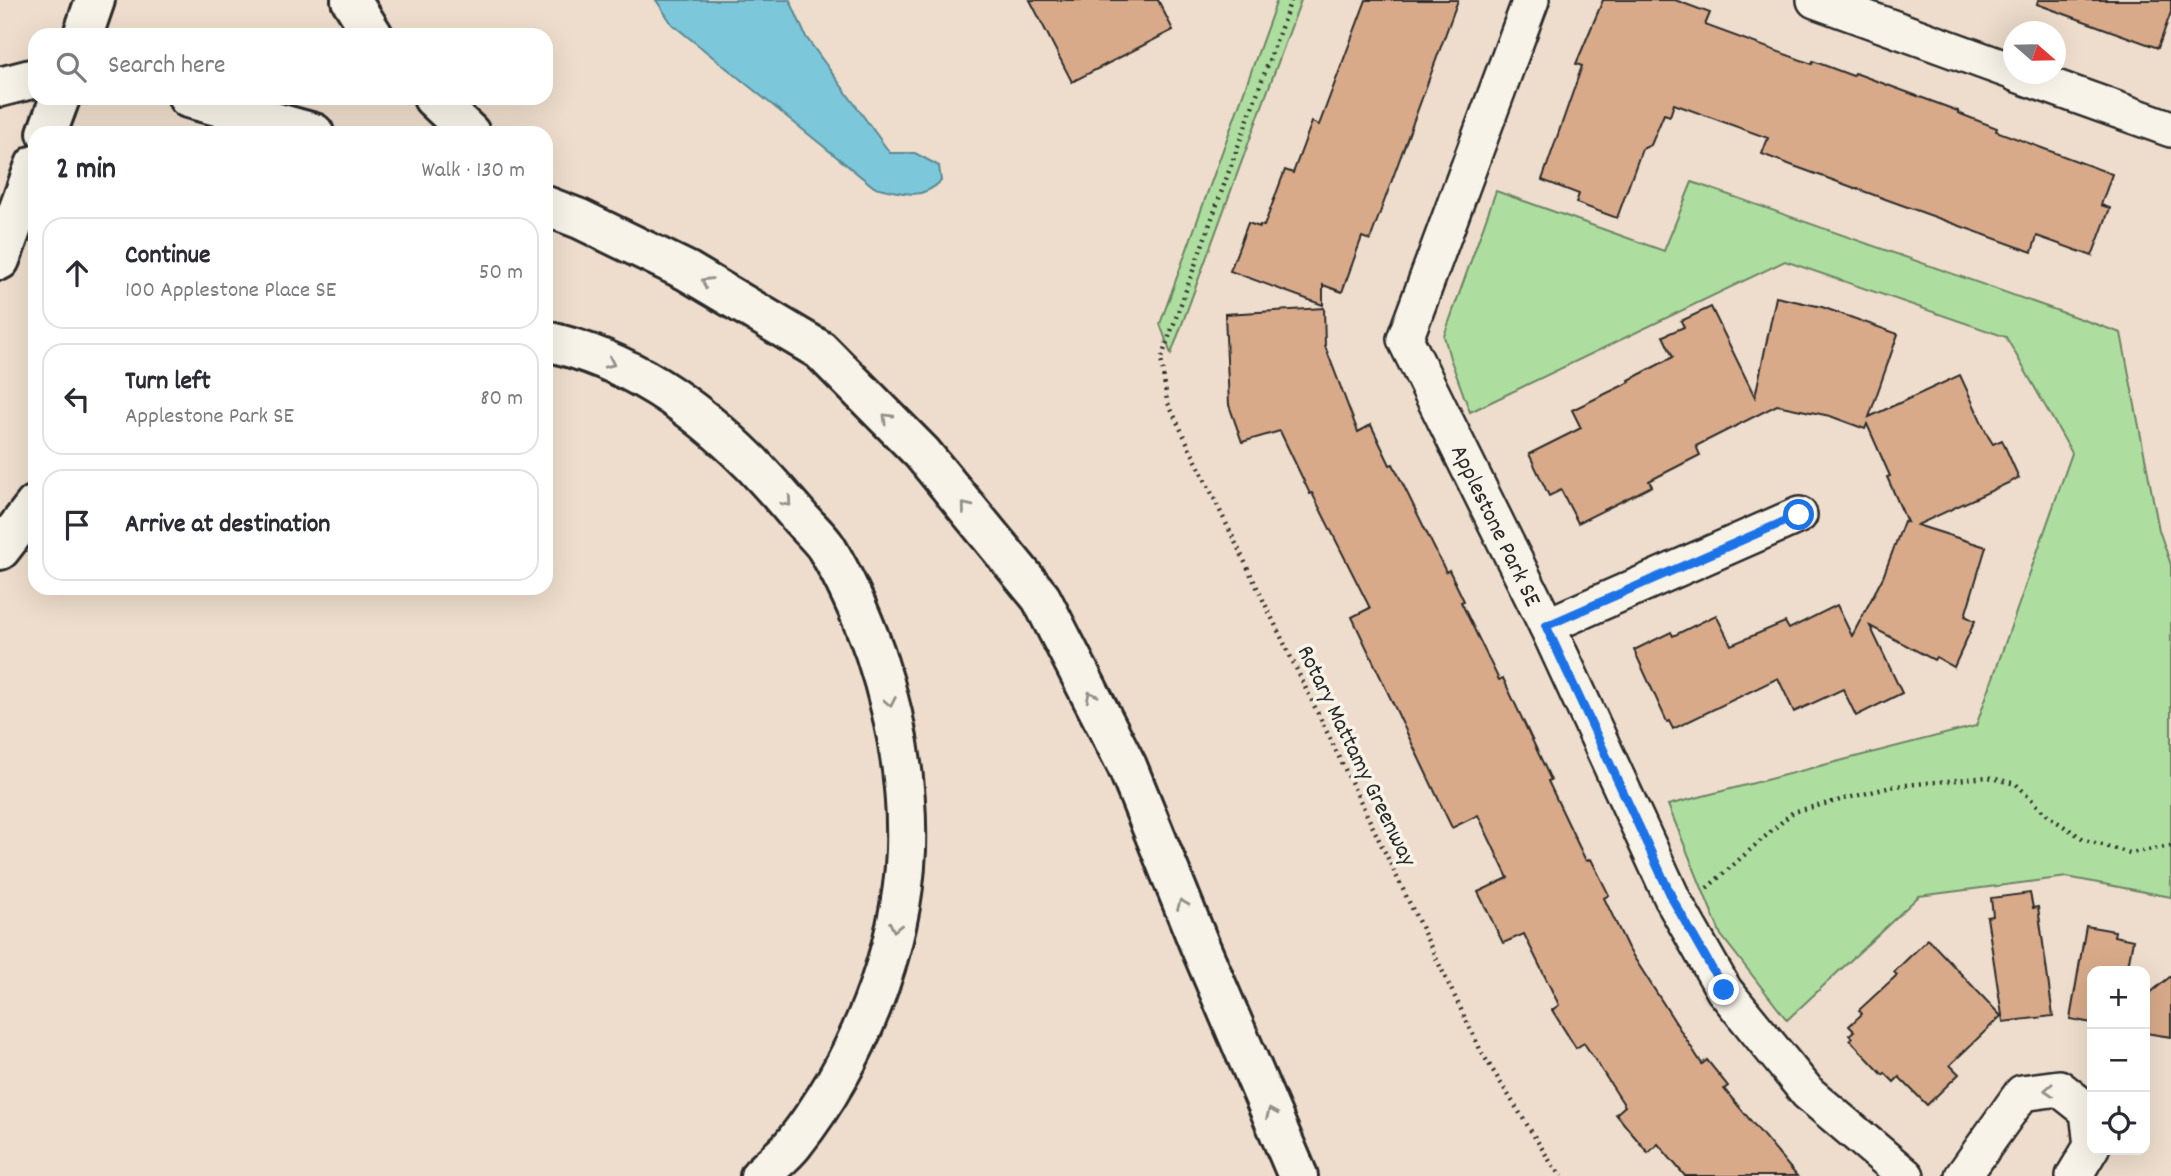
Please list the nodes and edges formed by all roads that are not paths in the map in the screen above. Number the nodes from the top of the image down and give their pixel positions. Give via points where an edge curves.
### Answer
1 (96, 0) edge
2 (351, 0) edge
3 (1531, 0) edge
4 (1815, 0) edge
5 (86, 28) edge
6 (369, 28) edge
7 (2003, 69) edge
8 (28, 80) edge
9 (2046, 84) edge
10 (0, 87) edge
11 (57, 105) edge
12 (213, 105) edge
13 (440, 105) edge
14 (50, 126) edge
15 (289, 126) edge
16 (463, 126) edge
17 (2171, 129) edge
18 (28, 184) edge
19 (563, 212) edge
20 (0, 260) edge
21 (553, 343) edge
22 (28, 514) edge
23 (1799, 515) dead end
24 (0, 550) edge
25 (1546, 626) junction
26 (760, 1176) edge
27 (1298, 1176) edge
28 (1906, 1176) edge
29 (1963, 1176) edge
30 (2074, 1176) edge

1 - 5 main road
2 - 6 main road
3 - 25 street, Applestone Park SE via 1405,339
4 - 7 street
8 - 10 main road
9 - 17 street
11 - 14 main road
12 - 15 main road
13 - 16 main road
18 - 20 main road
27 -> 19 main road via 1127,766 1041,598 922,453 820,350 687,271
21 -> 26 main road via 580,349 653,382 717,429 772,485 825,546 863,618 888,693 903,773 906,851 896,927 873,1003 839,1076 793,1144
22 - 24 main road
23 - 25 street
25 - 28 street, Applestone Park SE via 1674,902 1724,990 1808,1093
30 -> 29 street via 2092,1146 2088,1111 2059,1088 2022,1093

